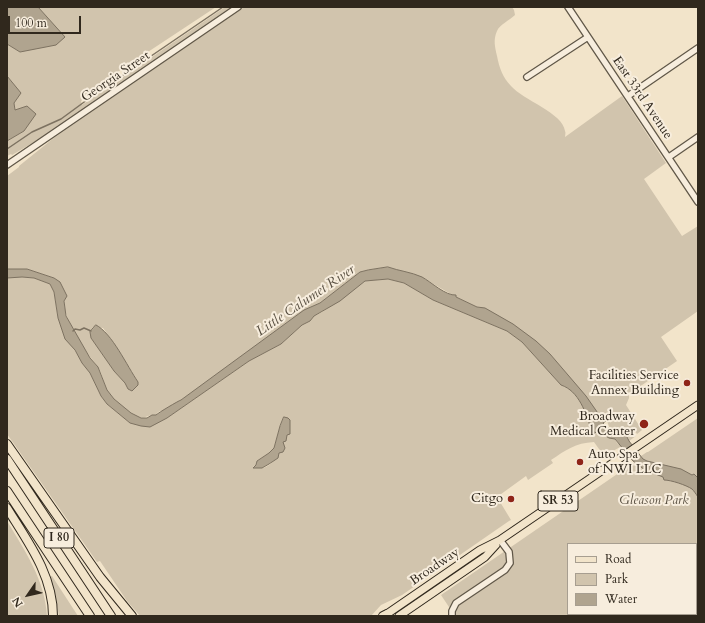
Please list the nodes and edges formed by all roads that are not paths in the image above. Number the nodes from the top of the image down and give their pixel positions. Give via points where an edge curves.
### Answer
1 (238, 7) edge
2 (568, 7) edge
3 (588, 37) junction
4 (698, 48) edge
5 (527, 77) dead end
6 (628, 96) junction
7 (698, 137) edge
8 (669, 157) junction
9 (7, 165) edge
10 (698, 202) edge
11 (698, 405) edge
12 (7, 444) edge
13 (7, 459) edge
14 (7, 491) edge
15 (7, 508) edge
16 (500, 540) junction
17 (100, 576) junction
18 (385, 615) edge
19 (53, 616) edge
20 (90, 616) edge
21 (111, 616) edge
22 (126, 616) edge
23 (132, 616) edge
24 (398, 616) edge
25 (452, 616) edge

1 - 9 street, Georgia Street
2 - 3 street, East 33rd Avenue
3 - 5 street
3 - 6 street, East 33rd Avenue
4 - 6 street
6 - 8 street, East 33rd Avenue
7 - 8 street
8 - 10 street, East 33rd Avenue
11 - 16 main road, Broadway / SR 53
12 - 17 highway
13 - 21 highway, I 80
14 - 20 highway, I 80
15 - 19 highway via 40,562 53,604
16 - 18 main road, Broadway / SR 53 via 480,550
16 - 24 main road, Broadway / SR 53 via 485,556
16 - 25 street via 509,552 510,563 505,570 456,603
17 - 22 highway
17 - 23 highway

